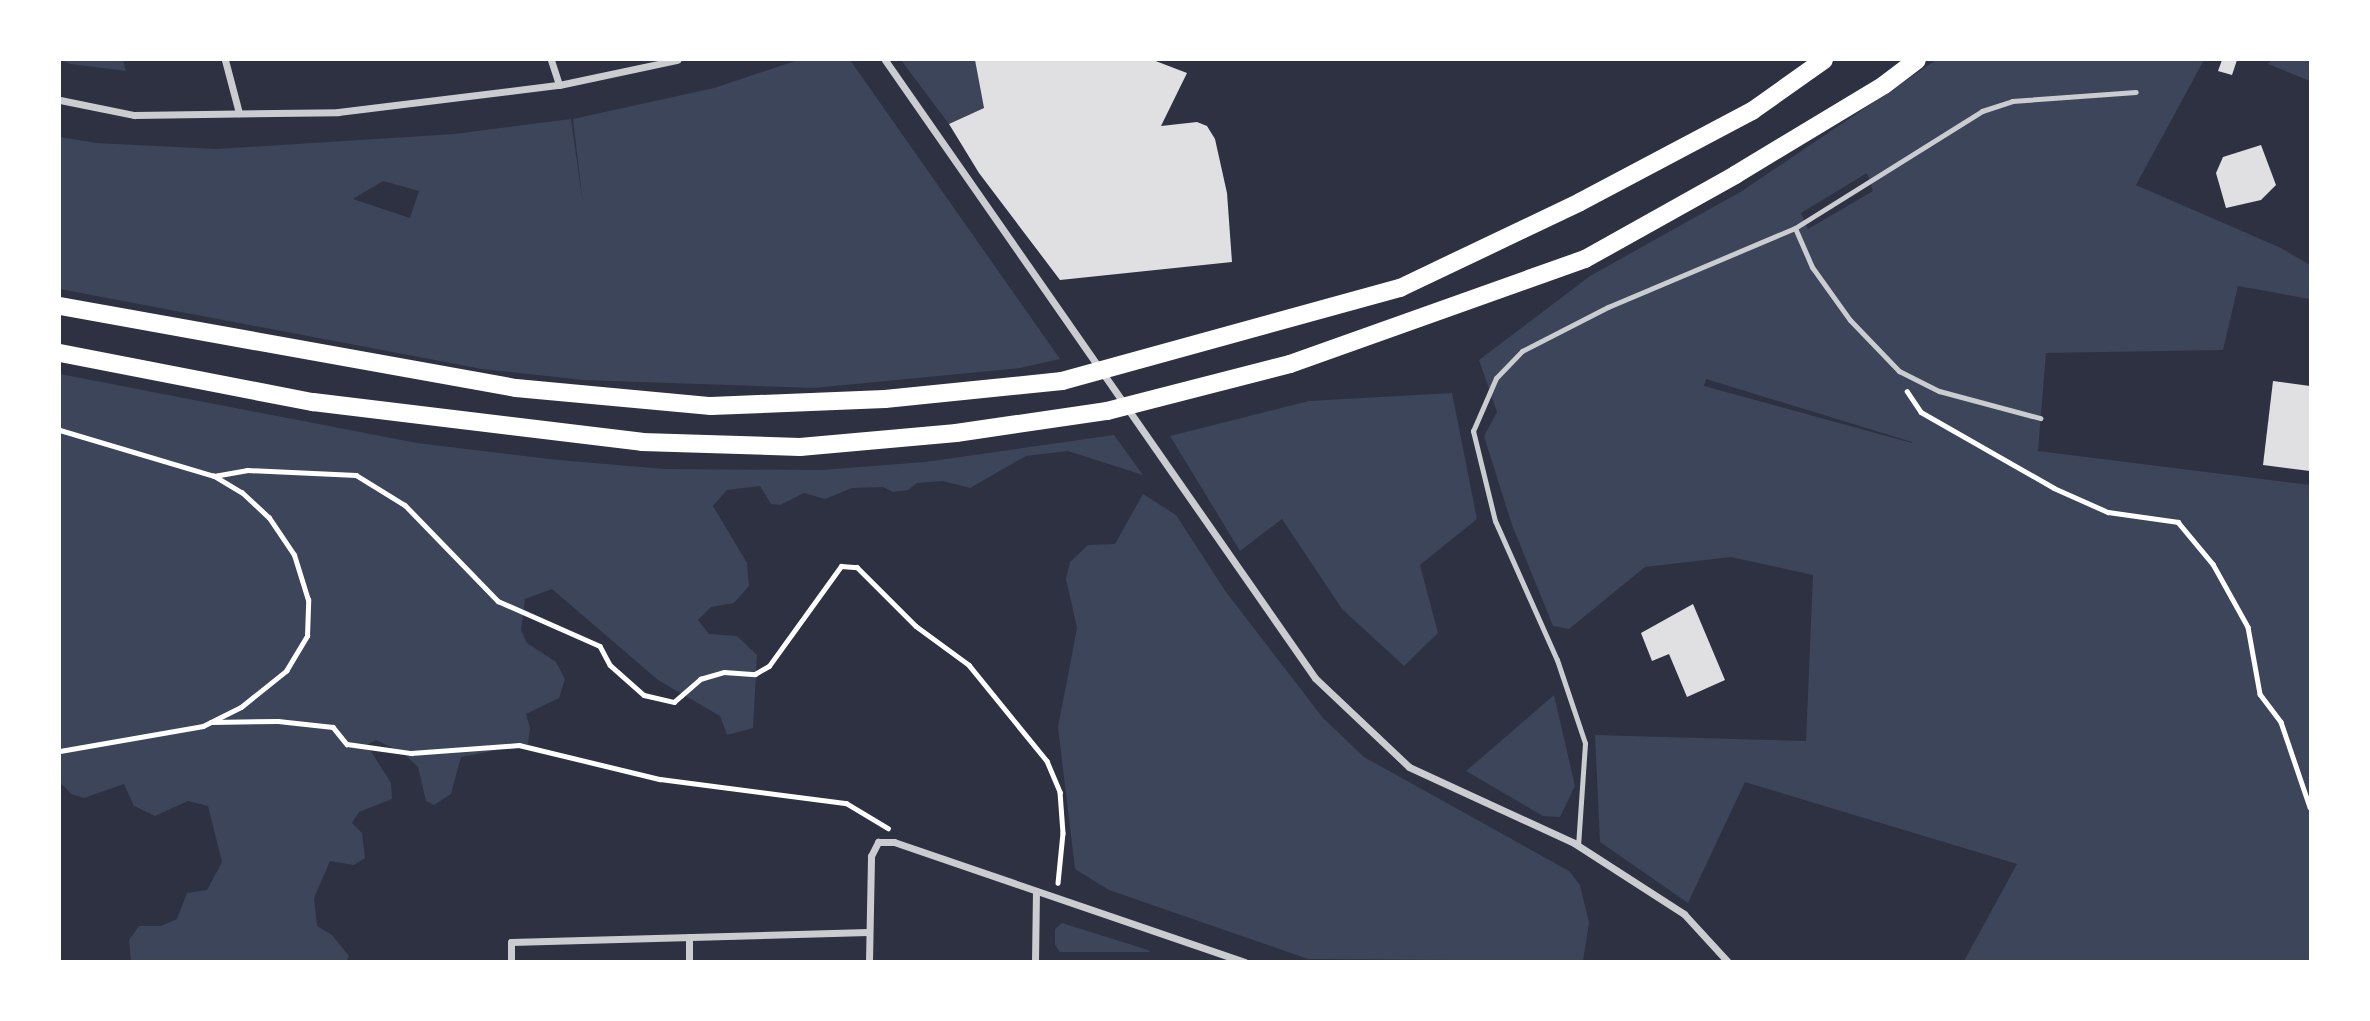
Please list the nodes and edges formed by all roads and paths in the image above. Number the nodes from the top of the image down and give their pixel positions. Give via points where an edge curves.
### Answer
1 (225, 60) edge
2 (551, 60) edge
3 (677, 60) edge
4 (885, 60) edge
5 (1824, 60) edge
6 (1917, 60) edge
7 (558, 85) junction
8 (2136, 92) dead end
9 (60, 100) edge
10 (239, 113) junction
11 (1795, 228) junction
12 (60, 306) edge
13 (60, 354) edge
14 (1904, 373) junction
15 (2040, 418) dead end
16 (60, 430) edge
17 (214, 476) junction
18 (211, 722) junction
19 (60, 751) edge
20 (2311, 807) edge
21 (1578, 846) junction
22 (917, 849) junction
23 (1036, 891) junction
24 (1058, 898) junction
25 (868, 932) junction
26 (690, 937) junction
27 (1713, 944) junction
28 (512, 961) edge
29 (689, 961) edge
30 (869, 961) edge
31 (1035, 961) edge
32 (1245, 961) edge
33 (1718, 961) edge
34 (1728, 961) edge

1 - 10 street
2 - 7 street
3 - 7 street
4 - 21 street via 1315,678 1409,766
5 - 12 highway via 1752,110 1580,202 1400,288 1062,381 885,400 712,406 516,388
6 - 13 highway via 1746,169 1585,259 1290,364 1107,411 956,433 800,447 642,442 313,402
7 - 10 street via 338,112
8 - 11 lane via 2012,101 1982,111
9 - 10 street via 134,115
11 - 14 lane via 1812,267 1850,320
11 - 21 lane via 1621,302 1522,351 1496,378 1473,431 1495,521 1557,660 1585,743
14 - 15 lane via 1939,391
14 - 20 path via 1905,388 1921,412 2054,488 2108,512 2178,522 2213,565 2248,627 2260,694 2281,722
16 - 17 path
17 - 18 path via 269,518 293,555 308,600 307,636 286,671 241,707
17 - 24 path via 247,470 356,475 405,505 498,601 600,646 610,665 644,695 674,702 700,678 724,672 755,674 769,666 841,566 857,567 916,626 969,665 1047,761 1060,792 1063,833
18 - 19 path via 145,739
18 - 22 path via 278,721 333,727 347,744 411,753 519,745 660,779 846,803 868,812
21 - 27 street via 1684,914
22 - 23 street
22 - 25 street via 878,842 871,856
23 - 24 street
23 - 31 street
24 - 32 street
25 - 26 street
25 - 30 street
26 - 28 street via 511,942
26 - 29 street
27 - 33 street
27 - 34 street

